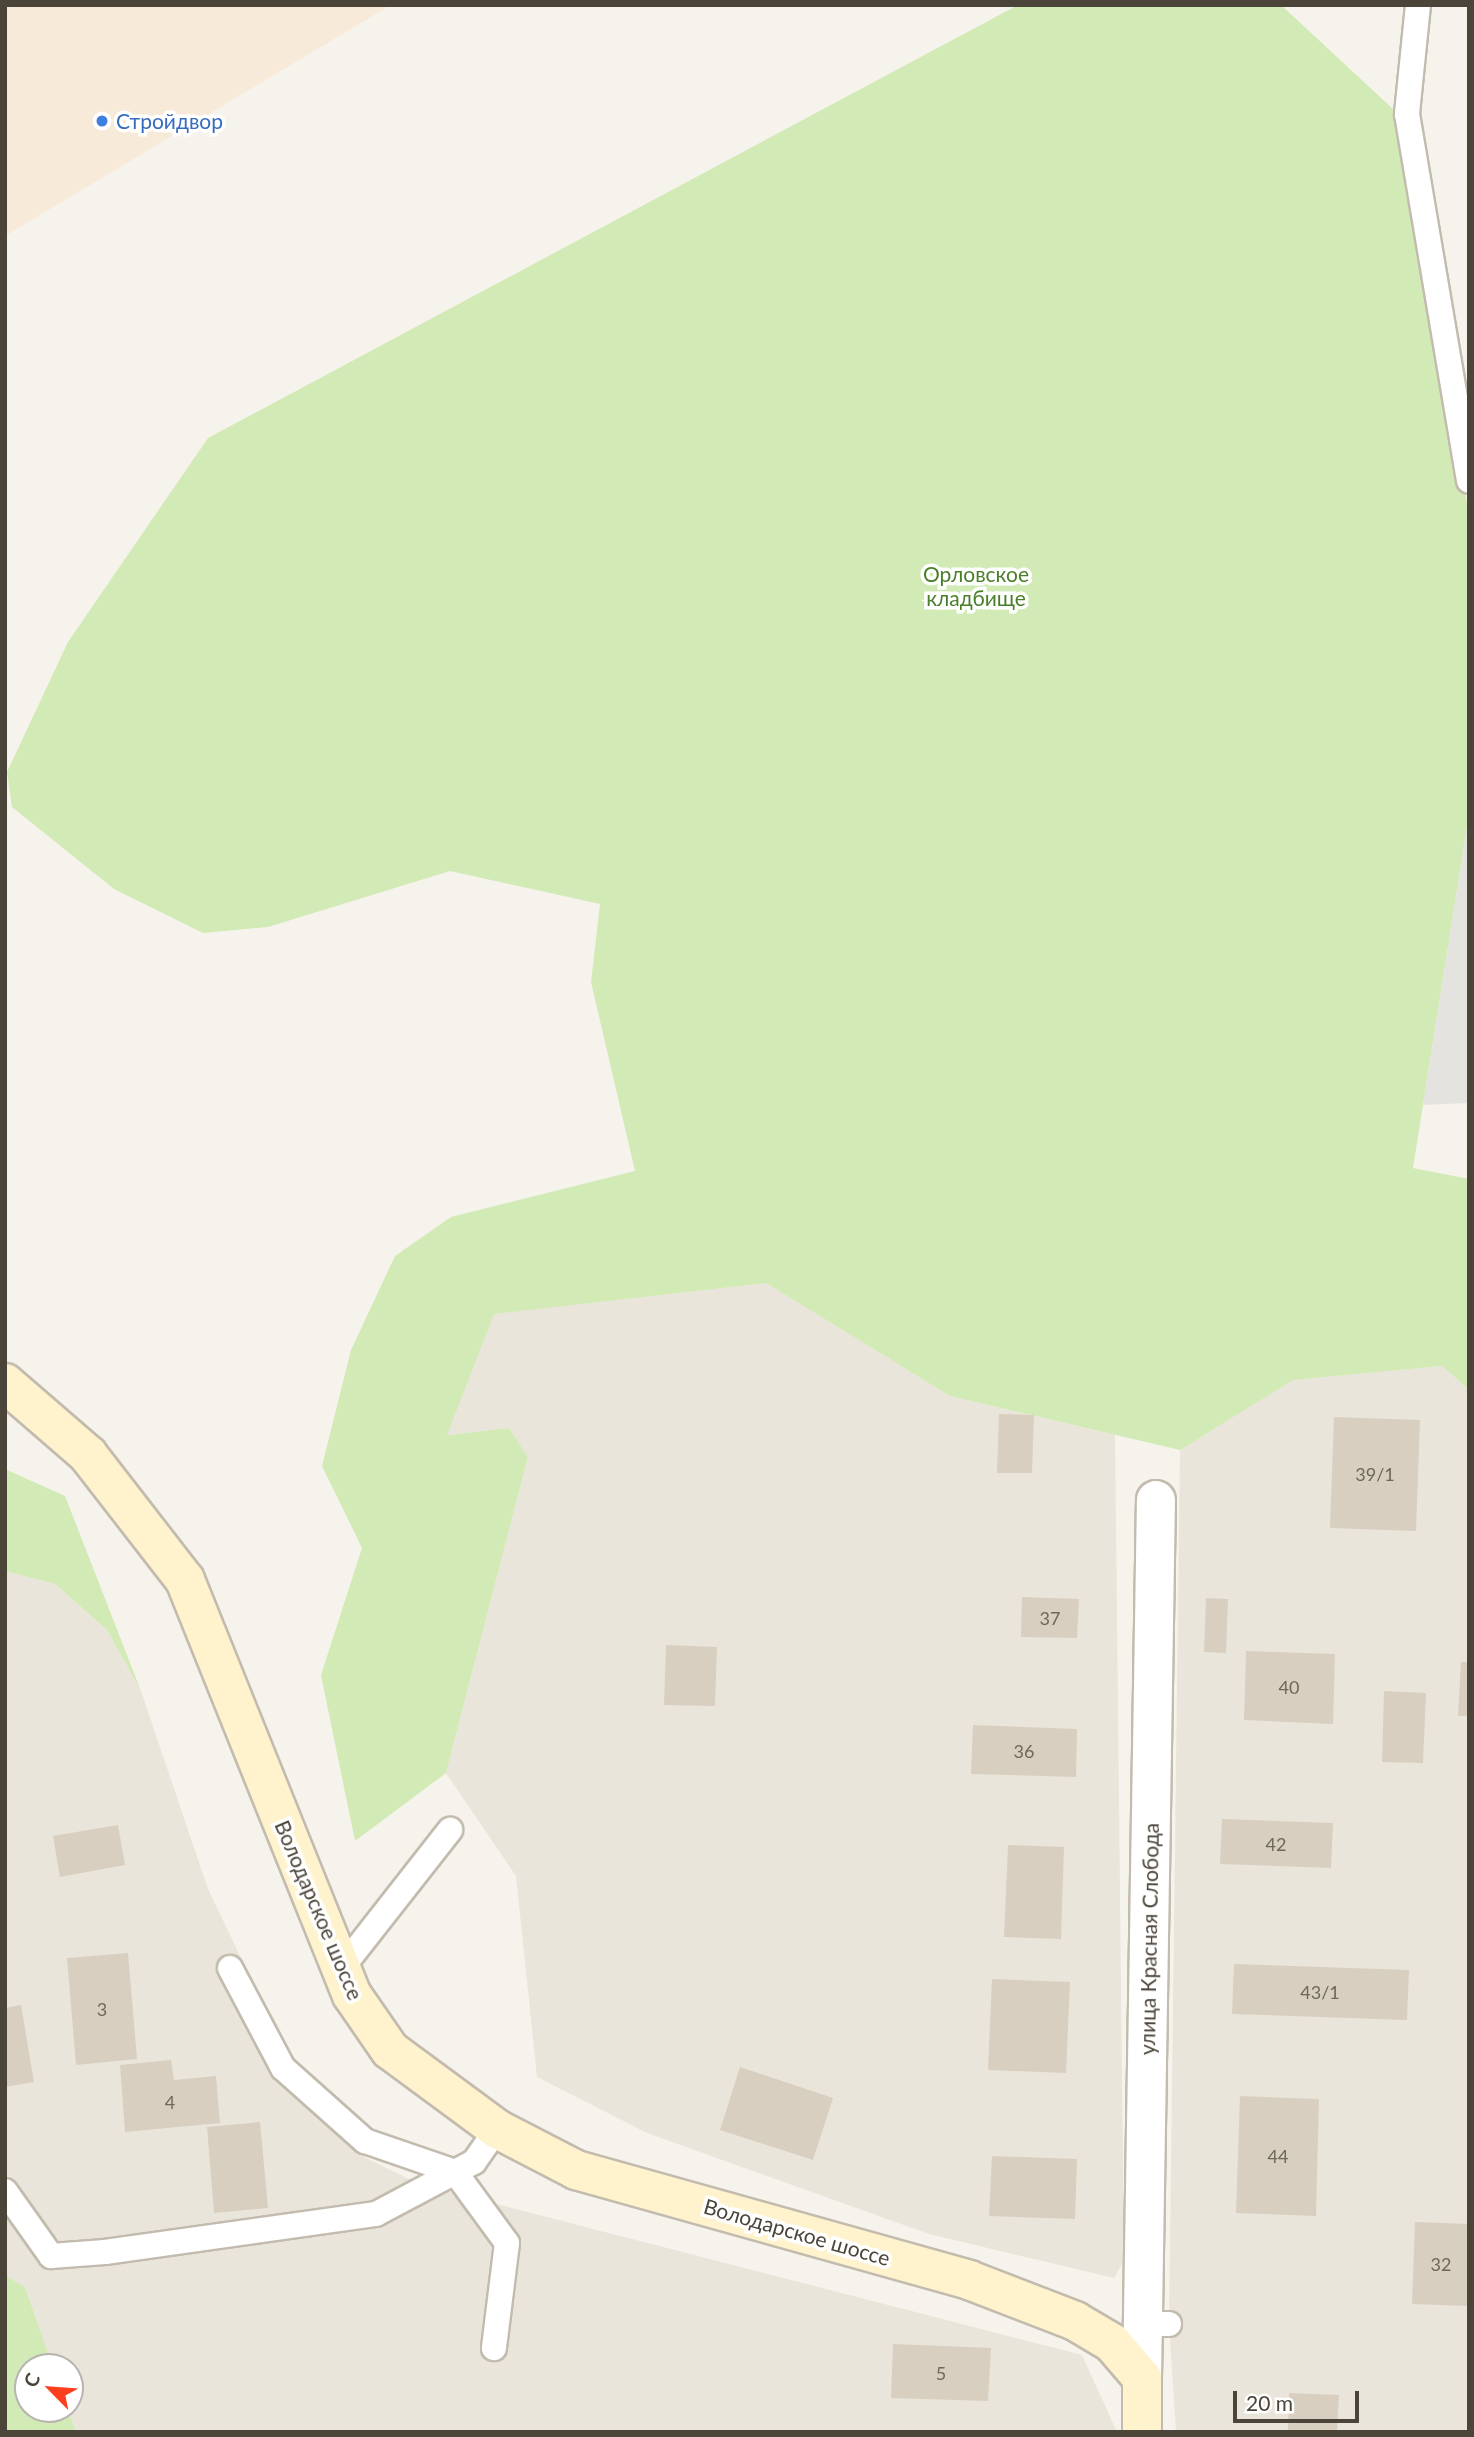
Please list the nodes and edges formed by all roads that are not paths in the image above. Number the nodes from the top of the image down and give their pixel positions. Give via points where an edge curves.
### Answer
1 (1418, 5) edge
2 (1469, 481) edge
3 (5, 1383) edge
4 (1156, 1500) dead end
5 (450, 1830) dead end
6 (230, 1968) dead end
7 (341, 1969) junction
8 (497, 2129) junction
9 (455, 2172) junction
10 (5, 2191) edge
11 (494, 2348) dead end
12 (1142, 2378) junction
13 (1142, 2432) edge

1 - 2 lane via 1407,114
3 - 7 main road, Володарское шоссе via 88,1455 185,1580
4 - 12 street, улица Красная Слобода via 1156,2324
5 - 7 lane
6 - 9 lane via 283,2068 365,2141
7 - 8 main road, Володарское шоссе via 352,1995 390,2050
8 - 9 lane via 474,2162
8 - 12 main road, Володарское шоссе via 576,2170 969,2280 1075,2321 1112,2343
9 - 10 lane via 376,2214 51,2256
9 - 11 lane via 506,2243
12 - 13 main road

